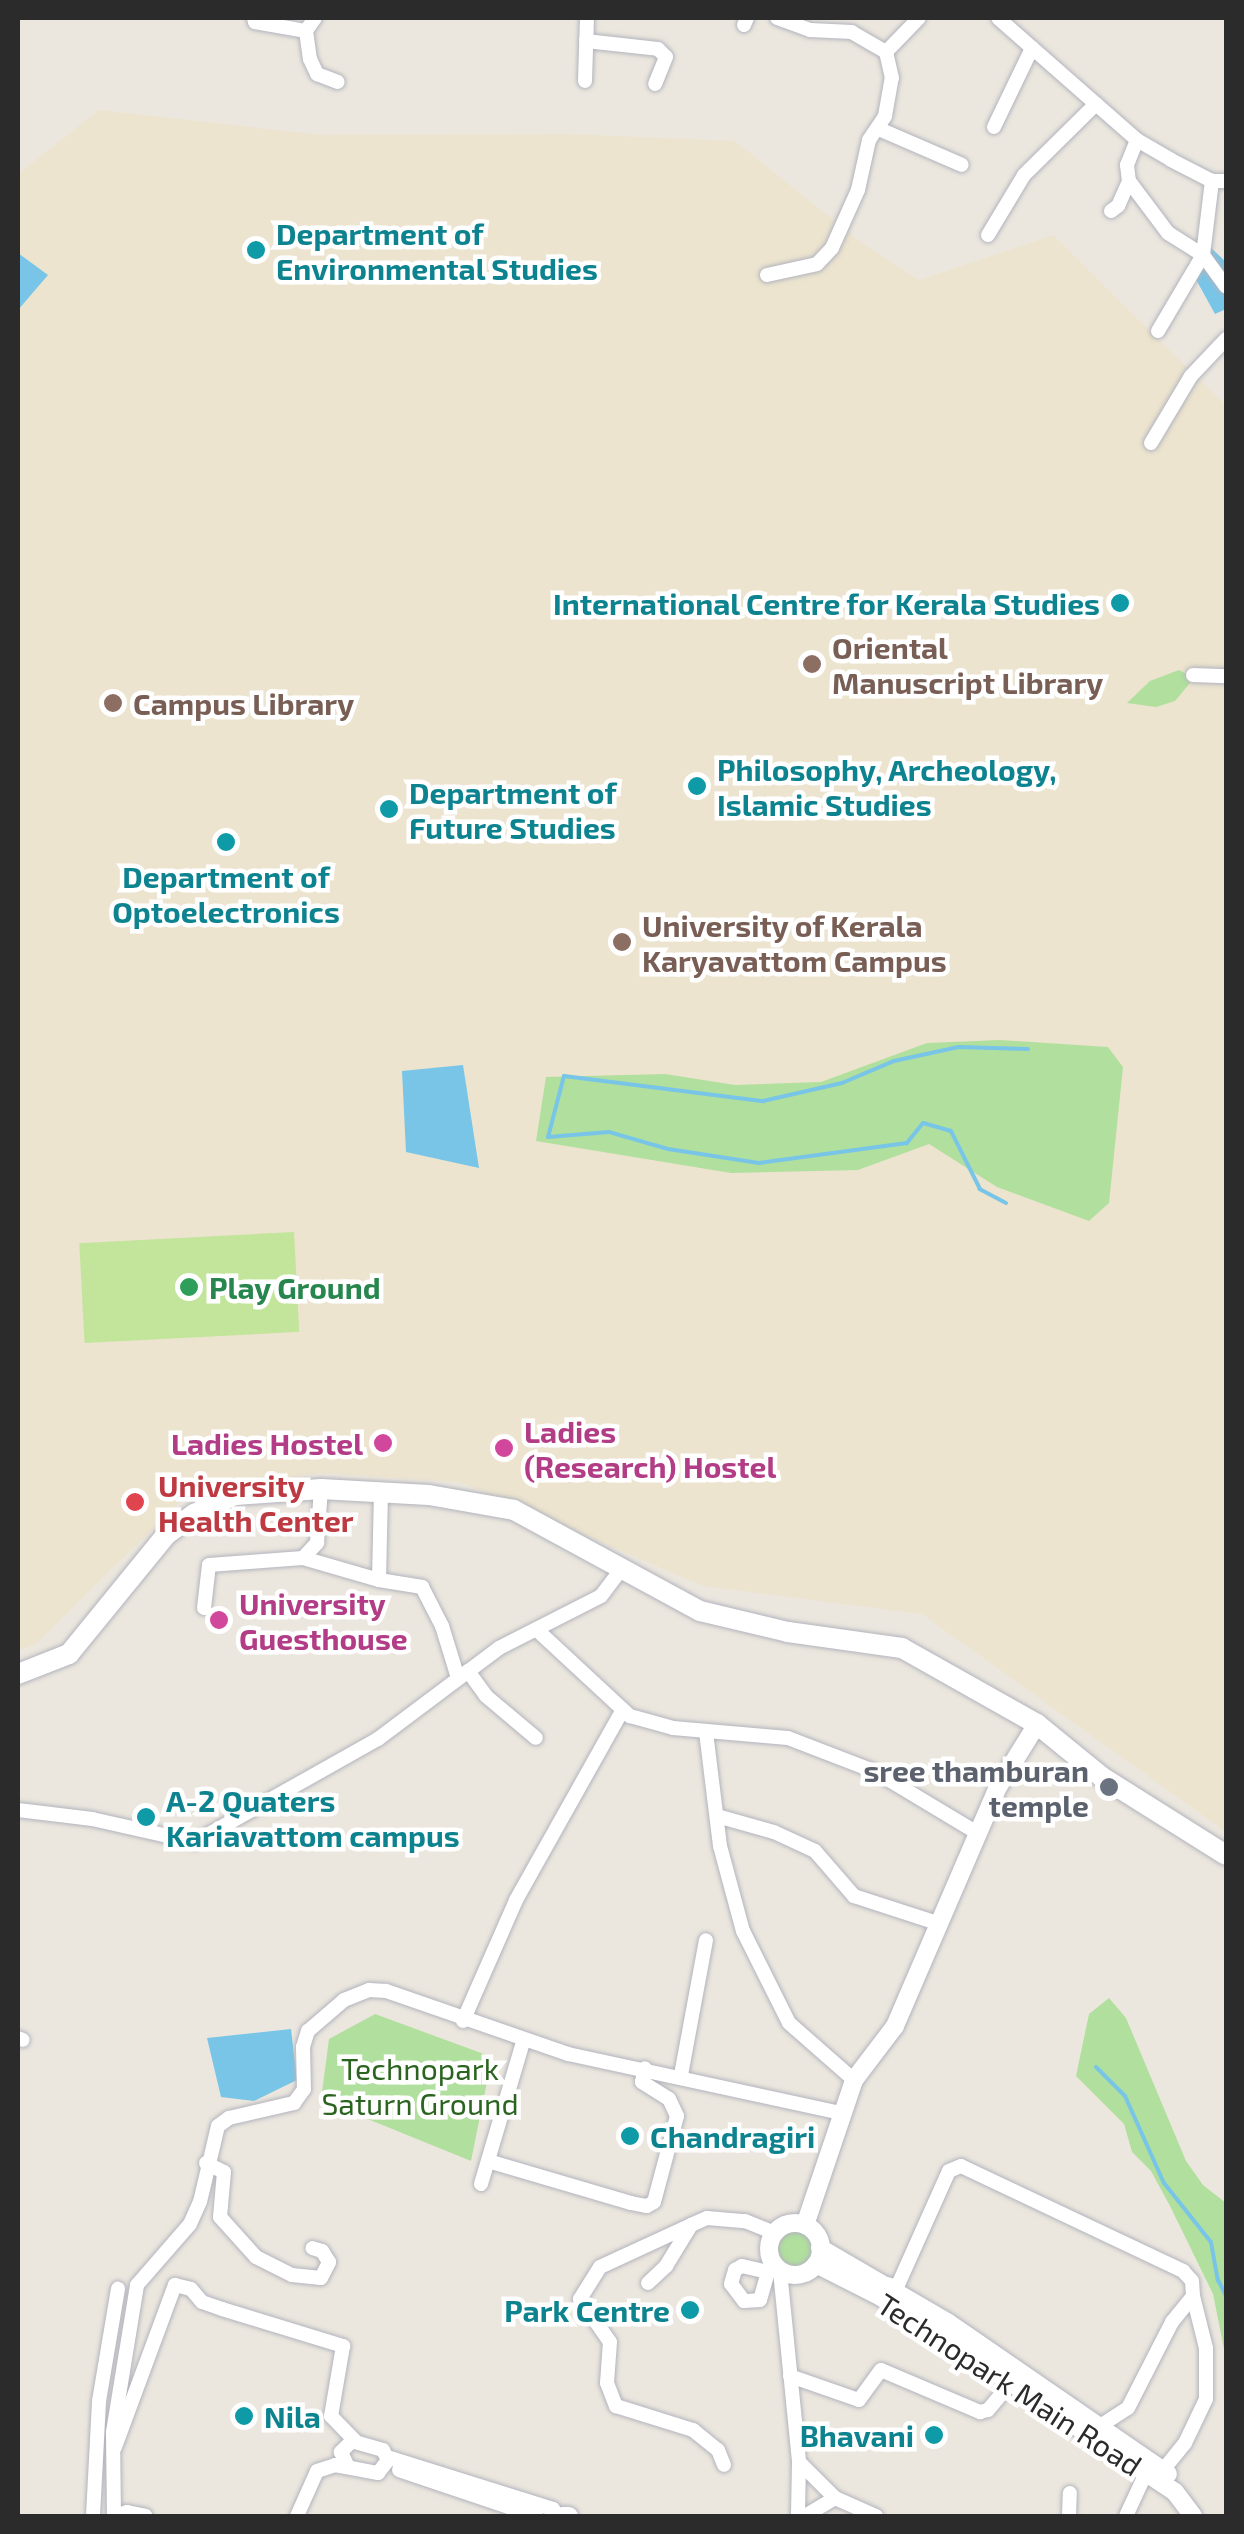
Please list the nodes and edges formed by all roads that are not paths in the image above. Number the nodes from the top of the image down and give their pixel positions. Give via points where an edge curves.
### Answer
1 (254, 18) edge
2 (587, 18) edge
3 (777, 18) edge
4 (919, 18) edge
5 (998, 18) edge
6 (310, 24) edge
7 (586, 42) junction
8 (1032, 48) junction
9 (886, 52) junction
10 (585, 81) dead end
11 (338, 82) dead end
12 (654, 84) dead end
13 (1096, 104) junction
14 (994, 127) dead end
15 (879, 129) junction
16 (1137, 140) junction
17 (962, 165) dead end
18 (1129, 180) junction
19 (1219, 181) edge
20 (1111, 211) dead end
21 (988, 236) dead end
22 (1203, 255) junction
23 (767, 275) dead end
24 (1226, 288) edge
25 (1158, 330) dead end
26 (1226, 339) edge
27 (1151, 443) dead end
28 (1193, 676) dead end
29 (1226, 676) edge
30 (322, 1489) junction
31 (381, 1493) junction
32 (303, 1558) junction
33 (620, 1569) junction
34 (378, 1580) junction
35 (204, 1608) dead end
36 (537, 1630) junction
37 (18, 1674) edge
38 (463, 1675) junction
39 (622, 1710) junction
40 (1037, 1724) junction
41 (706, 1732) junction
42 (536, 1738) dead end
43 (18, 1810) edge
44 (717, 1816) junction
45 (979, 1834) junction
46 (1226, 1856) edge
47 (940, 1924) junction
48 (706, 1940) dead end
49 (463, 2020) junction
50 (523, 2042) junction
51 (645, 2068) junction
52 (681, 2075) junction
53 (854, 2080) junction
54 (840, 2113) junction
55 (488, 2161) junction
56 (206, 2163) junction
57 (481, 2184) dead end
58 (691, 2224) junction
59 (806, 2226) junction
60 (775, 2232) junction
61 (312, 2248) dead end
62 (818, 2256) junction
63 (774, 2270) junction
64 (648, 2284) dead end
65 (886, 2284) junction
66 (118, 2290) dead end
67 (1193, 2296) junction
68 (790, 2376) junction
69 (1009, 2385) junction
70 (1062, 2402) junction
71 (1100, 2426) junction
72 (355, 2442) junction
73 (114, 2450) junction
74 (387, 2462) junction
75 (799, 2462) junction
76 (724, 2465) dead end
77 (348, 2466) junction
78 (1162, 2475) junction
79 (1070, 2493) dead end
80 (835, 2498) junction
81 (93, 2516) edge
82 (114, 2516) edge
83 (146, 2516) edge
84 (297, 2516) edge
85 (536, 2516) edge
86 (562, 2516) edge
87 (801, 2516) edge
88 (876, 2516) edge
89 (1069, 2516) edge
90 (1126, 2516) edge
91 (1193, 2516) edge
92 (1204, 2516) edge

1 - 6 street
2 - 7 street
3 - 9 street via 810,30 852,32
4 - 9 street
5 - 8 street
6 - 11 street via 317,74
7 - 10 street
7 - 12 street via 658,49 666,58
8 - 13 street
8 - 14 street
9 - 15 street via 892,78
13 - 16 street
13 - 21 street via 1024,175
15 - 17 street
15 - 23 street via 869,140 858,190 832,248 817,264
16 - 18 street
16 - 19 street
18 - 20 street
18 - 22 street via 1168,233
19 - 22 street
22 - 24 street
22 - 25 street
26 - 27 street via 1192,376
28 - 29 street
30 - 31 main road
30 - 32 street via 316,1543
30 - 37 main road via 235,1495 194,1514 132,1573 69,1654
31 - 33 main road via 514,1510
31 - 34 street
32 - 34 street
32 - 35 street via 209,1565
33 - 36 street via 601,1596
33 - 40 main road via 700,1611 902,1648
34 - 38 street via 422,1587
36 - 38 street via 527,1630
36 - 39 street
38 - 42 street
38 - 43 street via 378,1738 195,1842
39 - 41 street
39 - 49 street via 516,1900
40 - 45 street via 998,1787
40 - 46 main road via 1102,1777
41 - 44 street
41 - 45 street via 788,1738 833,1754 904,1786
44 - 47 street via 815,1851 854,1896
44 - 53 street via 743,1932 779,2006 788,2023
45 - 47 street
47 - 53 street via 895,2026
48 - 52 street
49 - 50 street
49 - 56 street via 386,1991 344,2000 308,2031 304,2088 294,2103 229,2118 218,2126
50 - 51 street
50 - 55 street
51 - 52 street
51 - 55 street via 642,2082 669,2099 677,2116 657,2196 647,2206
52 - 54 street
53 - 54 street
54 - 59 street
55 - 57 street
56 - 61 street via 224,2172 220,2217 256,2258 292,2275 321,2278 329,2262
56 - 73 street via 190,2224 137,2285
58 - 60 street via 707,2218 745,2221
58 - 64 street
58 - 76 street via 600,2267 580,2299 610,2342 607,2382 616,2406 694,2430 718,2450
59 - 60 street
59 - 62 street, Technopark Main Road via 815,2233
60 - 63 street via 769,2249
62 - 63 street via 804,2274
62 - 65 street, Technopark Main Road
62 - 69 street, Technopark Main Road
63 - 68 street
65 - 67 street via 897,2287 948,2171 961,2166 1183,2271
65 - 70 street, Technopark Main Road
66 - 81 street via 98,2401
67 - 71 street via 1172,2322 1128,2408
67 - 78 street via 1206,2348 1206,2399
68 - 69 street via 858,2400 881,2370 980,2412
68 - 75 street
69 - 78 street, Technopark Main Road
70 - 71 street, Technopark Main Road
70 - 78 street, Technopark Main Road
71 - 78 street, Technopark Main Road
72 - 73 street via 332,2416 343,2346 202,2302 192,2289 175,2285
72 - 74 street via 382,2450
72 - 77 street via 341,2452
73 - 82 street
74 - 77 street via 375,2473
74 - 85 street
74 - 86 street
75 - 80 street
75 - 87 street
77 - 84 street via 324,2467 311,2476
78 - 90 street
78 - 91 street, Technopark Main Road
78 - 92 street, Technopark Main Road
79 - 89 street
80 - 87 street
80 - 88 street
82 - 83 street

